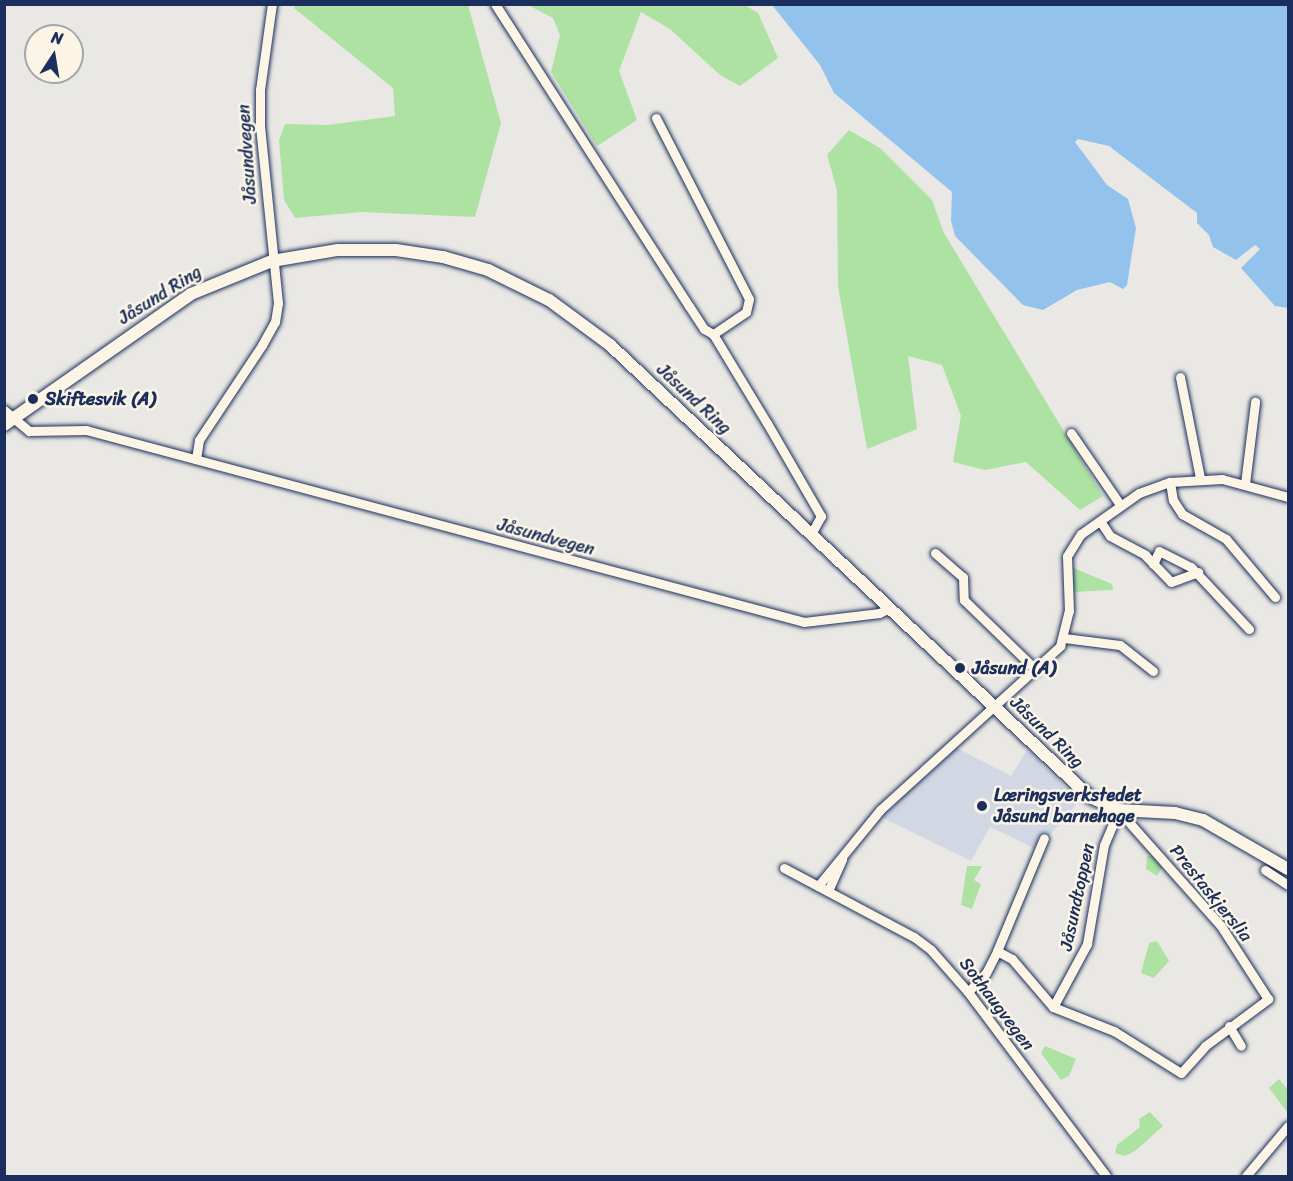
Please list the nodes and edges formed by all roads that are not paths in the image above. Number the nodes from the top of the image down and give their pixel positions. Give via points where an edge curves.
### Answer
1 (272, 4) edge
2 (495, 4) edge
3 (656, 118) dead end
4 (272, 261) junction
5 (713, 334) junction
6 (1180, 377) dead end
7 (1255, 402) dead end
8 (4, 410) edge
9 (10, 422) edge
10 (1071, 433) dead end
11 (196, 459) junction
12 (1200, 478) junction
13 (1170, 482) junction
14 (1245, 484) junction
15 (1288, 497) edge
16 (1121, 506) junction
17 (1100, 521) junction
18 (811, 534) junction
19 (935, 553) dead end
20 (1153, 564) junction
21 (1198, 572) junction
22 (1275, 597) dead end
23 (890, 608) junction
24 (1249, 629) dead end
25 (1064, 638) junction
26 (1034, 668) junction
27 (1154, 671) dead end
28 (992, 705) junction
29 (1126, 811) junction
30 (1113, 824) dead end
31 (1044, 838) dead end
32 (847, 849) junction
33 (784, 868) dead end
34 (1288, 869) edge
35 (1265, 870) dead end
36 (1288, 885) edge
37 (818, 886) junction
38 (828, 891) junction
39 (997, 951) junction
40 (968, 992) junction
41 (1053, 1007) junction
42 (1229, 1026) junction
43 (1241, 1046) dead end
44 (1288, 1126) edge
45 (1106, 1176) edge
46 (1246, 1176) edge

1 - 4 street, Jåsundvegen via 260,90 260,125
2 - 5 street via 694,314
3 - 5 street via 749,299 746,312
4 - 9 main road, Jåsund Ring via 191,294
4 - 11 street, Jåsundvegen via 278,303 274,322 199,440
4 - 18 main road, Jåsund Ring via 338,250 396,250 472,265 534,291 610,345
5 - 18 street via 820,516
6 - 12 street
7 - 14 street
8 - 9 street, Jåsundvegen
9 - 11 street, Jåsundvegen via 29,431 86,430
10 - 16 street
11 - 23 street, Jåsundvegen via 804,622 879,613
12 - 13 street
12 - 14 street
13 - 16 street via 1139,493
13 - 22 street via 1173,500 1182,514 1226,538
14 - 15 street
16 - 17 street
17 - 20 street via 1110,536
17 - 25 street via 1074,541 1067,556 1069,595
18 - 23 main road, Jåsund Ring
19 - 26 street via 963,577 963,600
20 - 21 street via 1171,582
20 - 21 street via 1159,551
21 - 24 street
23 - 28 main road, Jåsund Ring
25 - 26 street via 1056,651
25 - 27 street via 1120,645
26 - 28 street
28 - 29 main road, Jåsund Ring via 1090,796
28 - 32 street via 880,810
29 - 34 main road, Jåsund Ring via 1174,813 1203,820 1225,829
29 - 42 street, Prestaskjerslia via 1126,819 1221,926 1268,999
30 - 41 street, Jåsundtoppen via 1104,844 1087,944 1065,992
31 - 39 street
32 - 37 street
32 - 38 street
33 - 37 street, Sothaugvegen
35 - 36 street
37 - 38 street, Sothaugvegen
38 - 40 street, Sothaugvegen via 914,937 945,963
39 - 40 street via 986,973
39 - 41 street via 1012,959
40 - 45 street, Sothaugvegen
41 - 42 street via 1114,1031 1180,1073
42 - 43 street
44 - 46 street

